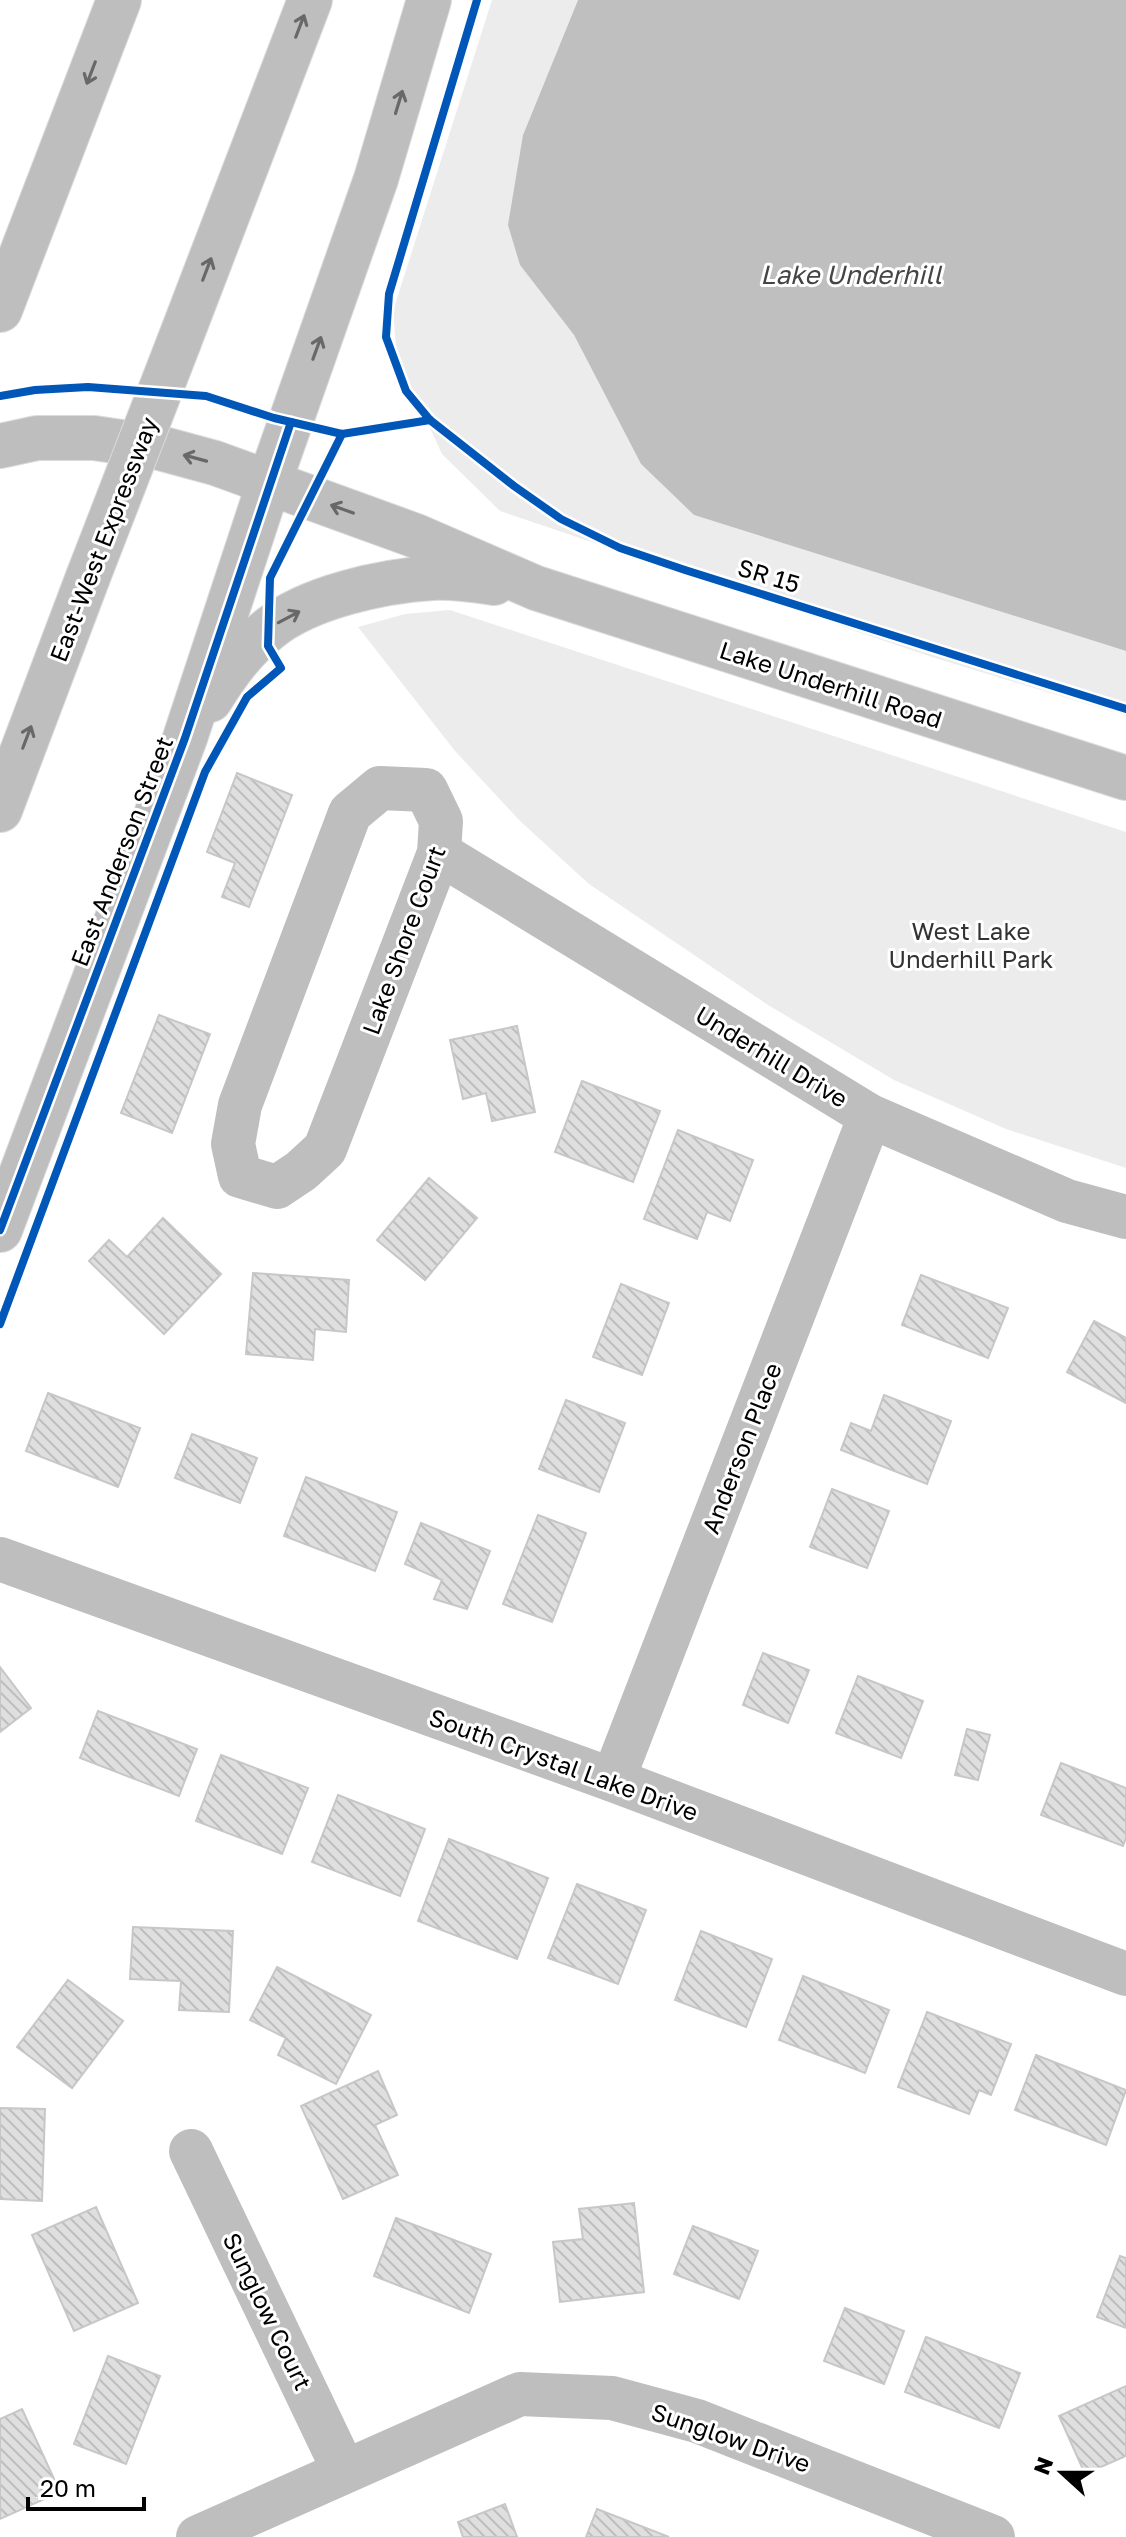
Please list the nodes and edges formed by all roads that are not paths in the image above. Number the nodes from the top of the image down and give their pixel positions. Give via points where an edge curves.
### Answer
1 (119, 0) edge
2 (310, 0) edge
3 (429, 0) edge
4 (0, 310) edge
5 (0, 446) edge
6 (269, 483) junction
7 (536, 588) junction
8 (185, 738) junction
9 (1126, 778) edge
10 (0, 810) edge
11 (439, 853) junction
12 (870, 1116) junction
13 (1126, 1217) edge
14 (0, 1230) edge
15 (0, 1559) edge
16 (613, 1780) junction
17 (1126, 1974) edge
18 (191, 2151) dead end
19 (344, 2471) junction
20 (198, 2537) edge
21 (993, 2537) edge

1 -> 4 main road
10 -> 2 main road, East-West Expressway, bridge
6 -> 3 main road, East Anderson Street via 376,179
6 -> 5 main road, Lake Underhill Road via 156,447 94,438 37,438
7 -> 6 main road, Lake Underhill Road via 416,536
6 - 8 main road, East Anderson Street
8 -> 7 main road, Lake Underhill Road via 236,660 287,616 375,587 433,578
7 - 9 main road, Lake Underhill Road
8 - 14 main road, East Anderson Street
11 - 11 main road, Lake Shore Court via 441,821 426,790 380,788 350,813 240,1105 233,1144 240,1176 277,1187 325,1149
11 - 12 main road, Underhill Drive
12 - 13 main road, Underhill Drive via 1067,1201
12 - 16 main road, Anderson Place
15 - 16 main road, South Crystal Lake Drive
16 - 17 main road, South Crystal Lake Drive
18 - 19 main road, Sunglow Court
19 - 20 main road, Sunglow Drive
19 - 21 main road, Sunglow Drive via 520,2394 612,2398 697,2421

